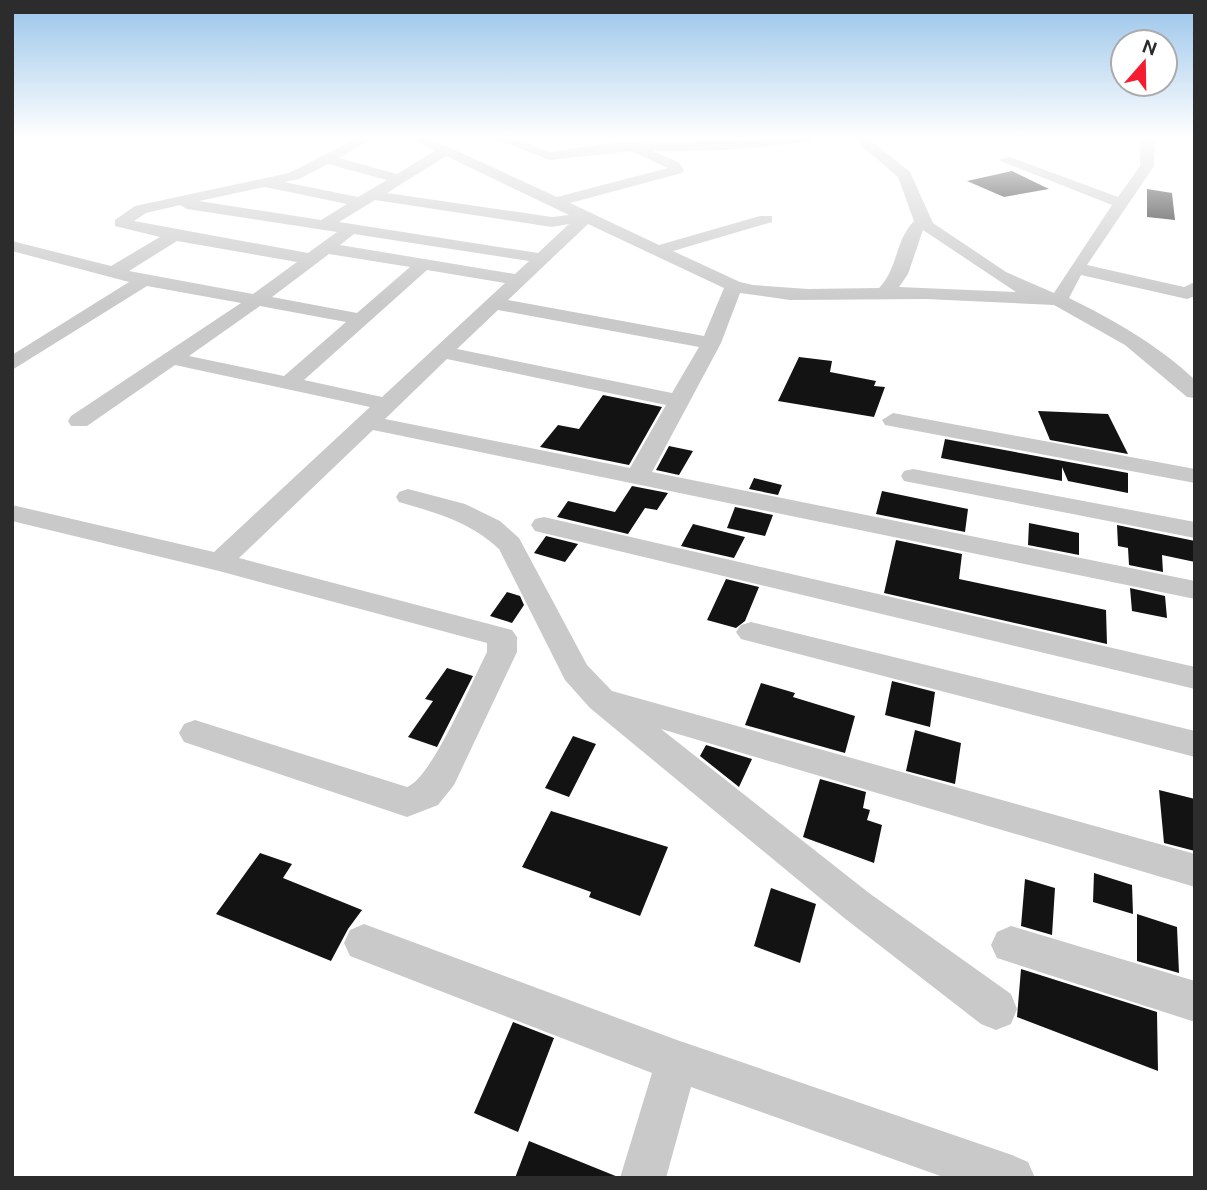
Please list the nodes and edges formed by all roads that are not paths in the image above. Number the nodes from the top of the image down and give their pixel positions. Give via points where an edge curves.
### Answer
1 (212, 194) edge
2 (330, 194) edge
3 (372, 194) edge
4 (538, 194) edge
5 (589, 194) edge
6 (912, 194) edge
7 (1096, 194) edge
8 (1130, 194) edge
9 (364, 199) junction
10 (170, 202) junction
11 (557, 202) junction
12 (1123, 204) junction
13 (586, 217) junction
14 (766, 219) dead end
15 (922, 222) junction
16 (324, 225) junction
17 (351, 229) junction
18 (174, 236) junction
19 (12, 246) edge
20 (655, 251) junction
21 (319, 253) junction
22 (541, 258) junction
23 (424, 264) junction
24 (1076, 268) junction
25 (114, 272) junction
26 (144, 281) junction
27 (517, 281) junction
28 (734, 286) junction
29 (1195, 287) edge
30 (884, 293) junction
31 (1059, 300) junction
32 (256, 301) junction
33 (492, 303) junction
34 (360, 319) junction
35 (711, 343) junction
36 (441, 352) junction
37 (172, 358) junction
38 (12, 364) edge
39 (288, 383) junction
40 (1195, 392) edge
41 (678, 401) junction
42 (386, 404) junction
43 (893, 420) dead end
44 (79, 421) dead end
45 (367, 422) junction
46 (913, 476) dead end
47 (1195, 476) edge
48 (637, 477) junction
49 (408, 497) dead end
50 (12, 513) edge
51 (544, 525) dead end
52 (1195, 530) edge
53 (219, 562) junction
54 (1195, 590) edge
55 (751, 632) dead end
56 (1195, 678) edge
57 (601, 700) junction
58 (195, 733) dead end
59 (1195, 744) edge
60 (1195, 871) edge
61 (364, 943) dead end
62 (1011, 945) dead end
63 (1195, 1002) edge
64 (996, 1009) dead end
65 (677, 1061) junction
66 (643, 1178) edge
67 (1012, 1178) edge

1 - 10 street
2 - 9 street
3 - 9 street
4 - 11 street
5 - 11 street
6 - 15 street
7 - 12 street
8 - 12 street
9 - 13 street via 552,222
9 - 16 street
10 - 16 street
10 - 18 street via 141,209 121,223
11 - 13 street
12 - 24 street
13 - 20 street
13 - 22 street
14 - 20 street
15 - 30 street via 913,228 896,282
15 - 31 street via 1000,275
16 - 17 street
17 - 21 street
17 - 22 street
18 - 21 street
18 - 25 street
19 - 25 street
20 - 28 street
21 - 23 street
21 - 32 street
22 - 27 street
23 - 27 street
23 - 34 street
24 - 29 street via 1187,293
24 - 31 street
25 - 26 street
26 - 32 street
26 - 38 street
27 - 33 street
28 - 30 street via 813,297
28 - 35 street
30 - 31 street
31 - 40 street via 1134,344
32 - 34 street
32 - 37 street
33 - 35 street
33 - 36 street
34 - 39 street
35 - 41 street
36 - 41 street
36 - 42 street
37 - 39 street
37 - 44 street
39 - 42 street
41 - 48 street
42 - 45 street
43 - 47 street
45 - 48 street
45 - 53 street
46 - 52 street
48 - 54 street
49 - 57 street via 456,510 491,527 510,544 576,673
50 - 53 street
51 - 56 street
53 - 58 street via 502,637 502,652 442,775 426,795 407,802
55 - 59 street
57 - 60 street
57 - 64 street via 856,905
61 - 65 street
62 - 63 street
65 - 66 street
65 - 67 street

